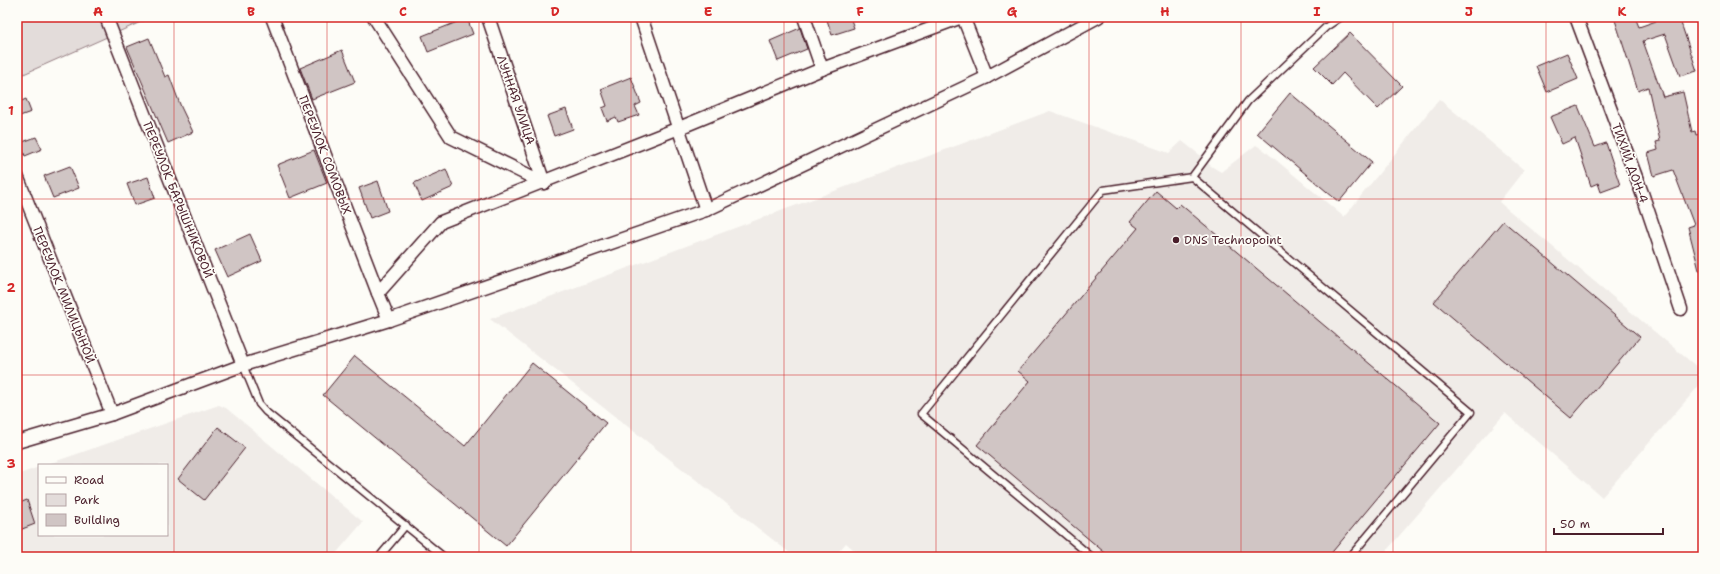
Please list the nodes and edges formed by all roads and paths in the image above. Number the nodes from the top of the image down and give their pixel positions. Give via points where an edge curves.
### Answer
1 (106, 17) edge
2 (272, 17) edge
3 (374, 17) edge
4 (488, 17) edge
5 (641, 17) edge
6 (804, 17) edge
7 (963, 17) edge
8 (1098, 17) edge
9 (1341, 17) edge
10 (1576, 17) edge
11 (822, 69) junction
12 (987, 77) junction
13 (679, 128) junction
14 (17, 176) edge
15 (1192, 177) junction
16 (544, 183) junction
17 (706, 210) junction
18 (378, 293) junction
19 (1681, 309) dead end
20 (389, 320) junction
21 (243, 365) junction
22 (112, 414) junction
23 (17, 442) edge
24 (406, 526) junction
25 (379, 557) edge
26 (444, 557) edge
27 (1092, 557) edge
28 (1350, 557) edge

1 - 21 street, ПЕРЕУЛОК БАРЫШНИКОВОЙ
2 - 18 street, ПЕРЕУЛОК СОМОВЫХ
3 - 16 street via 451,137
4 - 16 street, ЛУННАЯ УЛИЦА
5 - 13 street
6 - 11 street
7 - 11 street
7 - 12 street
8 - 12 street
9 - 15 lane via 1326,27 1248,101
10 - 19 street, ТИХИЙ ДОН-4 via 1642,193
11 - 13 street
12 - 17 street
13 - 16 street
13 - 17 street
14 - 22 street, ПЕРЕУЛОК МИЛИЦЫНОЙ
15 - 27 lane via 1103,190 921,414
15 - 28 lane via 1471,412
16 - 18 street via 441,222
17 - 20 street
18 - 20 street, ПЕРЕУЛОК СОМОВЫХ
20 - 21 street
21 - 22 street
21 - 24 lane via 259,404 266,412
22 - 23 street
24 - 25 lane
24 - 26 lane

